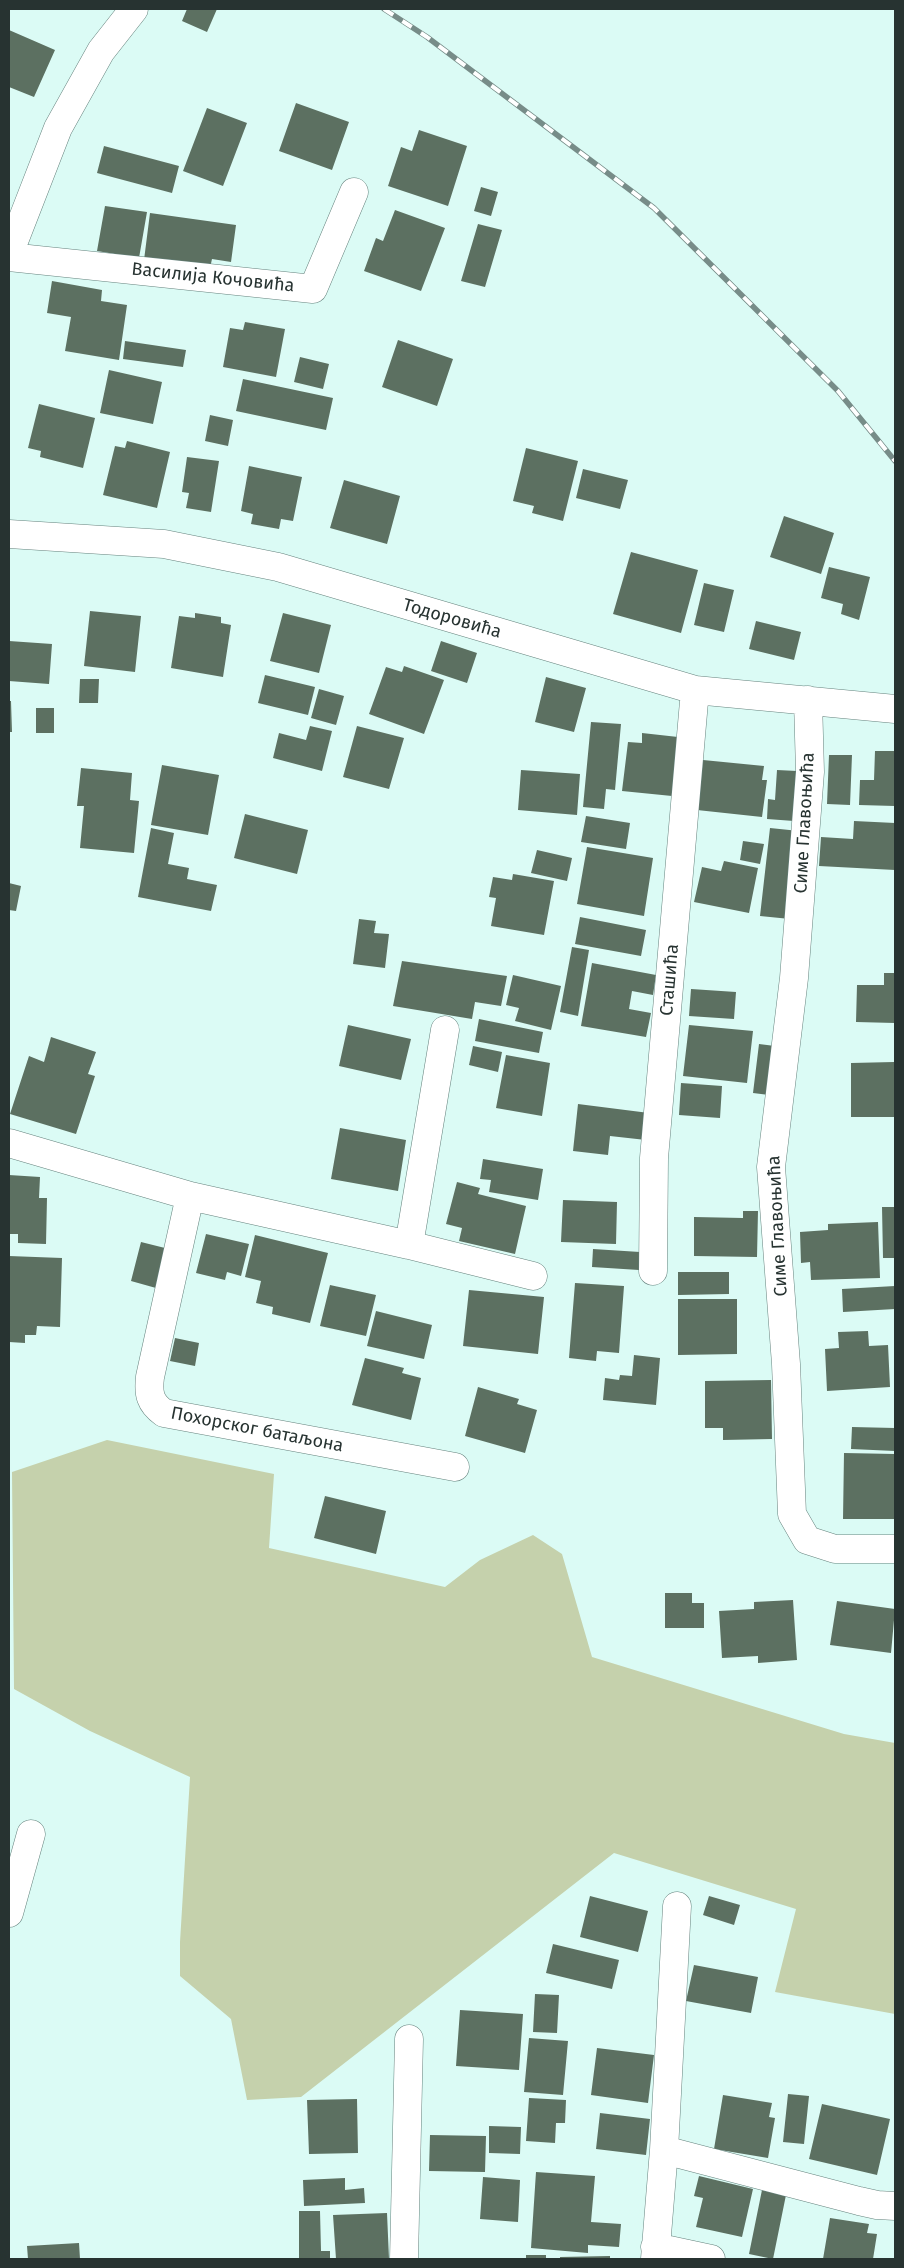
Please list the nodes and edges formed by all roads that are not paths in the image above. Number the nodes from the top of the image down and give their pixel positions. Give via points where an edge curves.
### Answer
1 (134, 9) edge
2 (354, 192) dead end
3 (9, 256) edge
4 (9, 534) edge
5 (695, 690) junction
6 (808, 700) junction
7 (895, 709) edge
8 (445, 1030) dead end
9 (9, 1143) edge
10 (190, 1196) junction
11 (408, 1245) junction
12 (653, 1271) dead end
13 (532, 1276) dead end
14 (455, 1467) dead end
15 (895, 1549) edge
16 (32, 1834) dead end
17 (677, 1906) dead end
18 (9, 1913) edge
19 (408, 2039) dead end
20 (664, 2150) junction
21 (895, 2206) edge
22 (655, 2253) edge
23 (404, 2259) edge
24 (711, 2259) edge

1 - 3 street, Василија Кочовића via 102,51 58,128
2 - 3 street, Василија Кочовића via 312,289
4 - 5 street, Тодоровића via 164,544 278,567
5 - 6 street, Тодоровића
5 - 12 street, Сташића via 654,1158
6 - 7 street, Тодоровића
6 - 15 street, Симе Главоњића via 810,772 794,978 771,1167 786,1364 792,1514 807,1540 835,1549
8 - 11 street
9 - 10 street
10 - 11 street
10 - 14 street, Похорског батаљона via 150,1377 149,1397 157,1408 164,1413
11 - 13 street
16 - 18 street
17 - 20 street
19 - 23 street
20 - 21 street via 859,2201
20 - 22 street
22 - 24 street

